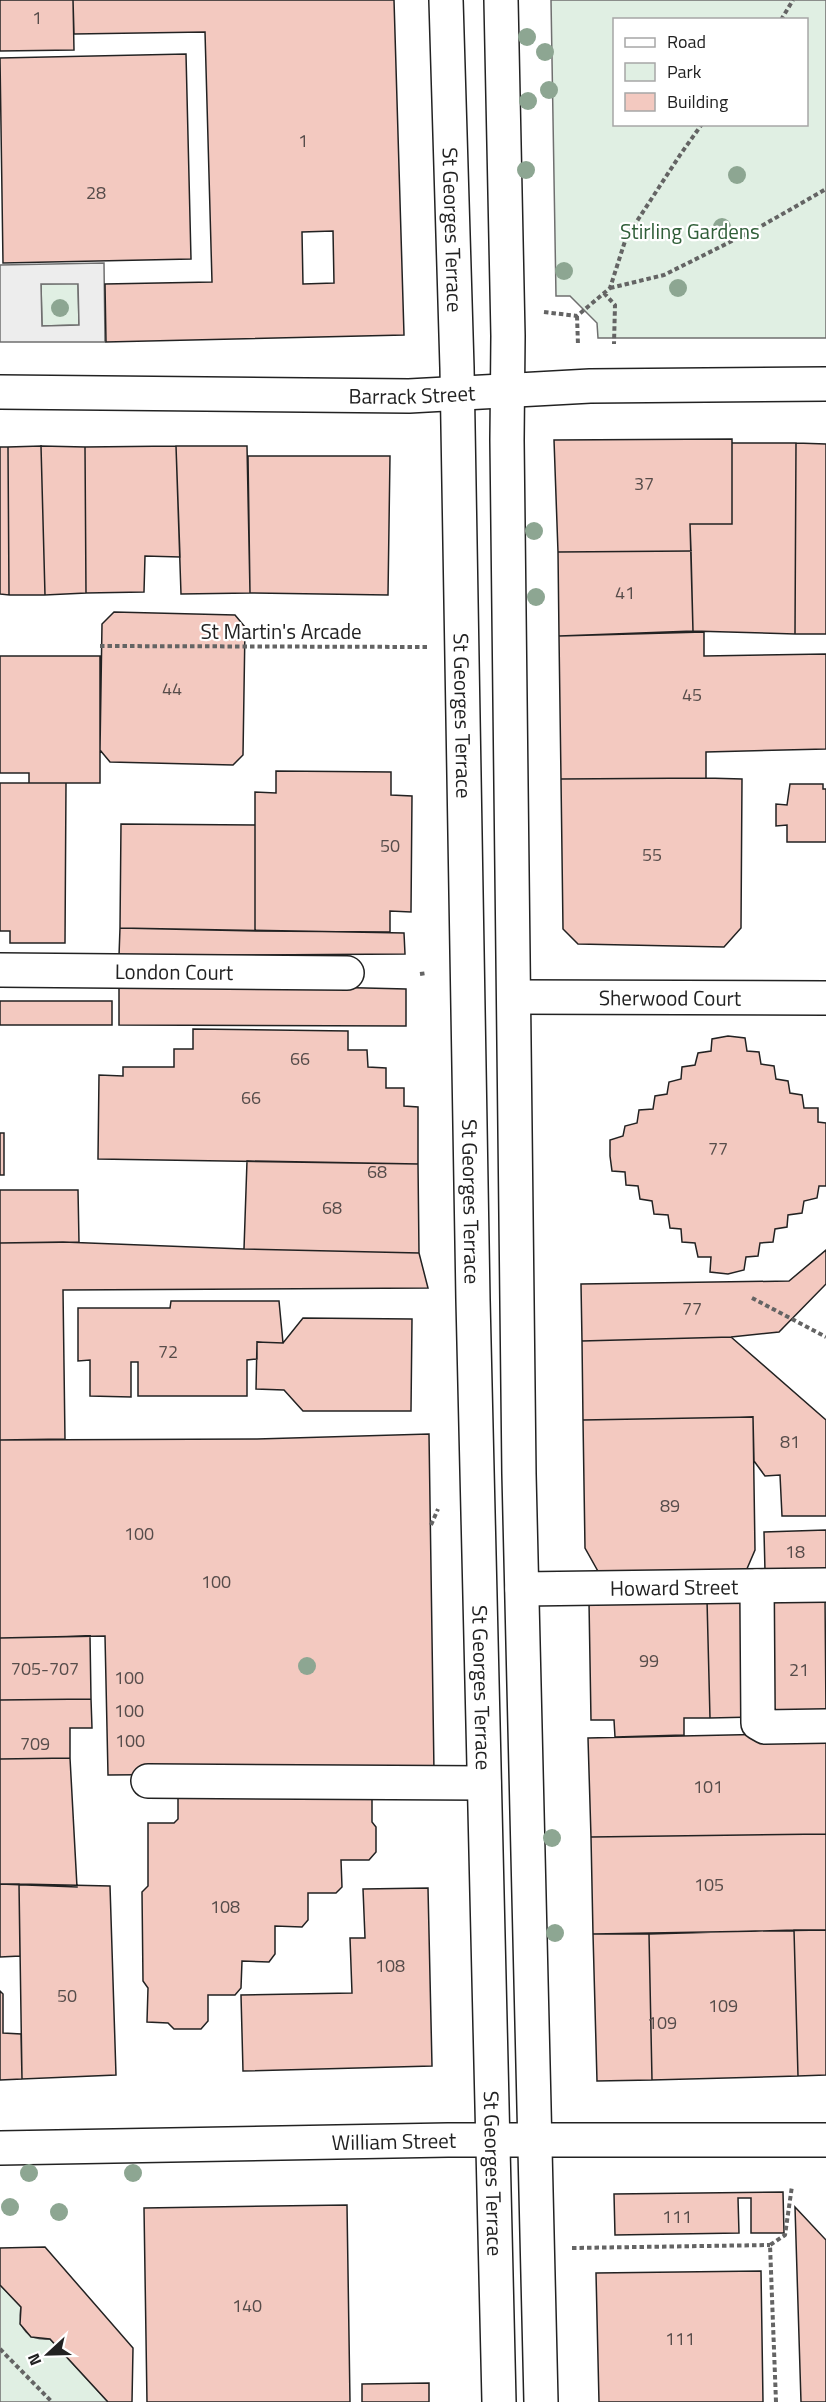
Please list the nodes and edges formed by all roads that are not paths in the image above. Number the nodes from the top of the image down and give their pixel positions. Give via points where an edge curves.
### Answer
1 (446, 0) edge
2 (501, 0) edge
3 (826, 384) edge
4 (507, 390) junction
5 (0, 392) edge
6 (457, 393) junction
7 (0, 970) edge
8 (346, 973) dead end
9 (514, 997) junction
10 (826, 998) edge
11 (826, 1585) edge
12 (757, 1586) junction
13 (522, 1589) junction
14 (826, 1726) edge
15 (148, 1781) dead end
16 (484, 1783) junction
17 (535, 2140) junction
18 (826, 2140) edge
19 (494, 2141) junction
20 (0, 2148) edge
21 (499, 2402) edge
22 (541, 2402) edge

1 - 6 main road, St Georges Terrace
2 - 4 main road, St Georges Terrace
3 - 4 main road, Barrack Street
4 - 6 main road, Barrack Street
4 - 9 main road, St Georges Terrace
5 - 6 main road, Barrack Street via 409,396
6 - 16 main road, St Georges Terrace
7 - 8 main road, London Court
9 - 10 main road, Sherwood Court
9 - 13 main road, St Georges Terrace
11 - 12 main road, Howard Street
12 - 13 main road, Howard Street
12 - 14 main road via 758,1723 765,1727
13 - 17 main road, St Georges Terrace
15 - 16 main road
16 - 19 main road, St Georges Terrace
17 - 18 main road, William Street
17 - 19 main road, William Street
17 - 22 main road, St Georges Terrace
19 - 20 main road, William Street
19 - 21 main road, St Georges Terrace

